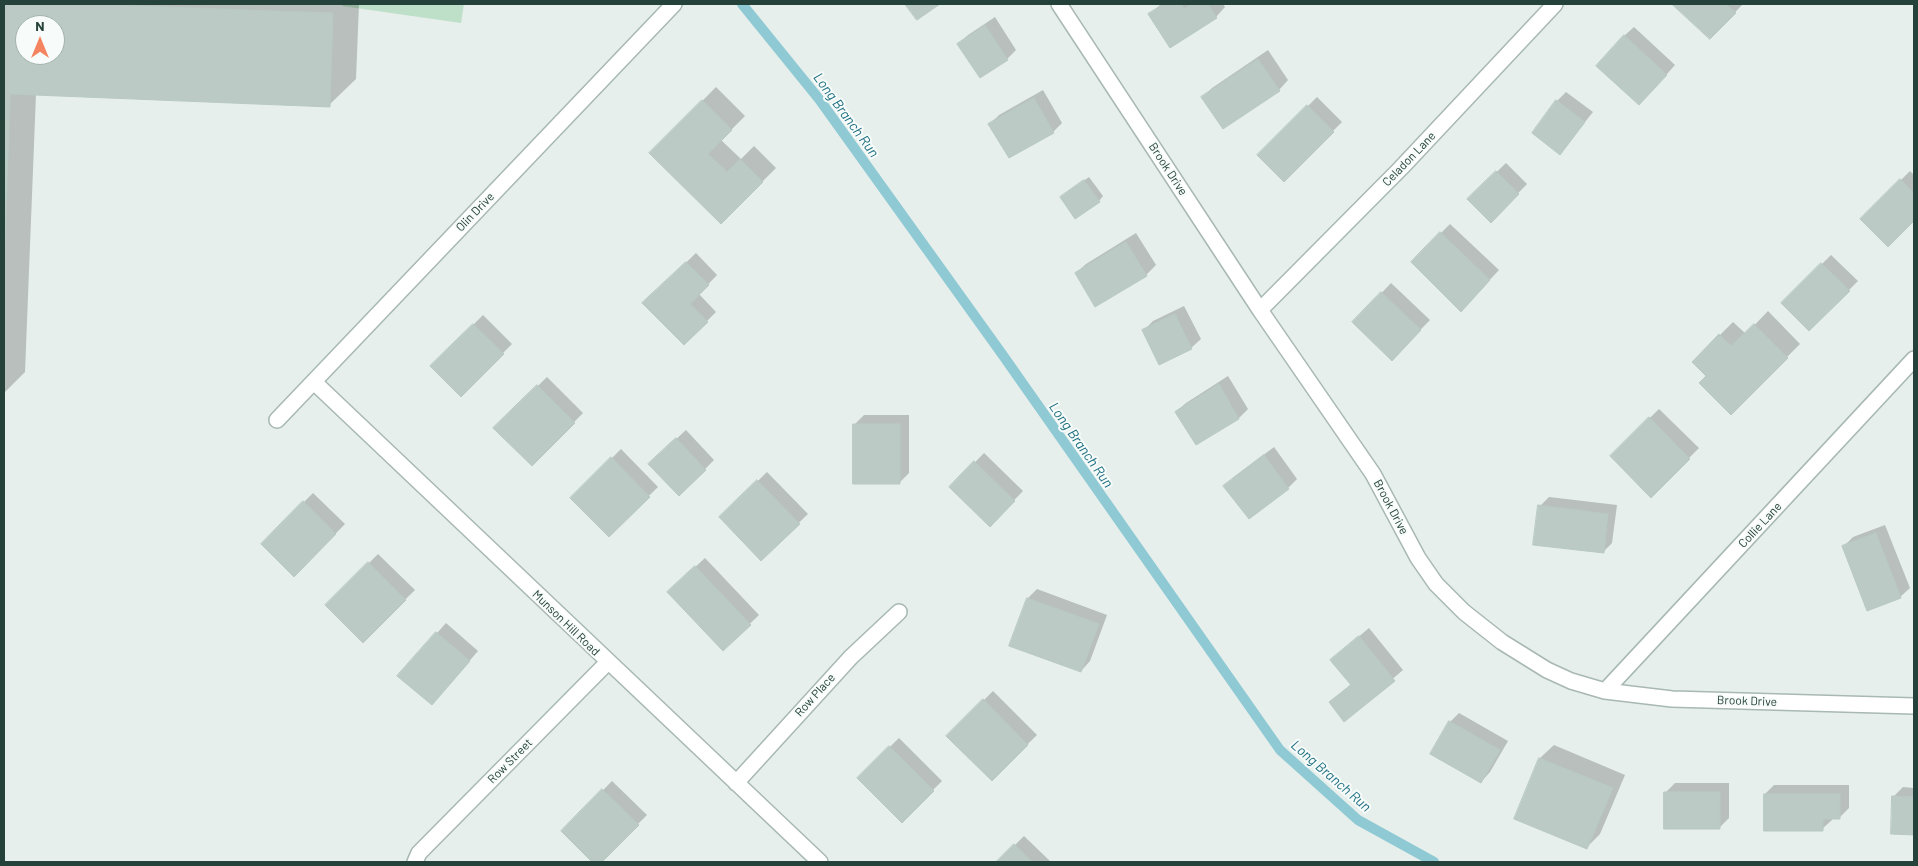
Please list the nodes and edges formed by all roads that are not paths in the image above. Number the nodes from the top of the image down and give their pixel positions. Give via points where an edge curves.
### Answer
1 (674, 4) edge
2 (1059, 4) edge
3 (1555, 4) edge
4 (1260, 310) junction
5 (1914, 359) edge
6 (314, 382) junction
7 (277, 420) dead end
8 (899, 612) dead end
9 (608, 662) junction
10 (1605, 691) junction
11 (1914, 706) edge
12 (736, 783) junction
13 (414, 862) edge
14 (820, 862) edge

1 - 6 street, Olin Drive
2 - 4 street, Brook Drive
3 - 4 street, Celadon Lane via 1401,168
4 - 10 street, Brook Drive via 1373,474 1418,558 1436,584 1464,612 1502,642 1547,670
5 - 10 street, Collie Lane
6 - 7 street, Olin Drive
6 - 9 street, Munson Hill Road
8 - 12 street, Row Place via 851,656
9 - 12 street, Munson Hill Road
9 - 13 street, Row Street via 419,852
10 - 11 street, Brook Drive via 1672,699
12 - 14 street, Munson Hill Road

